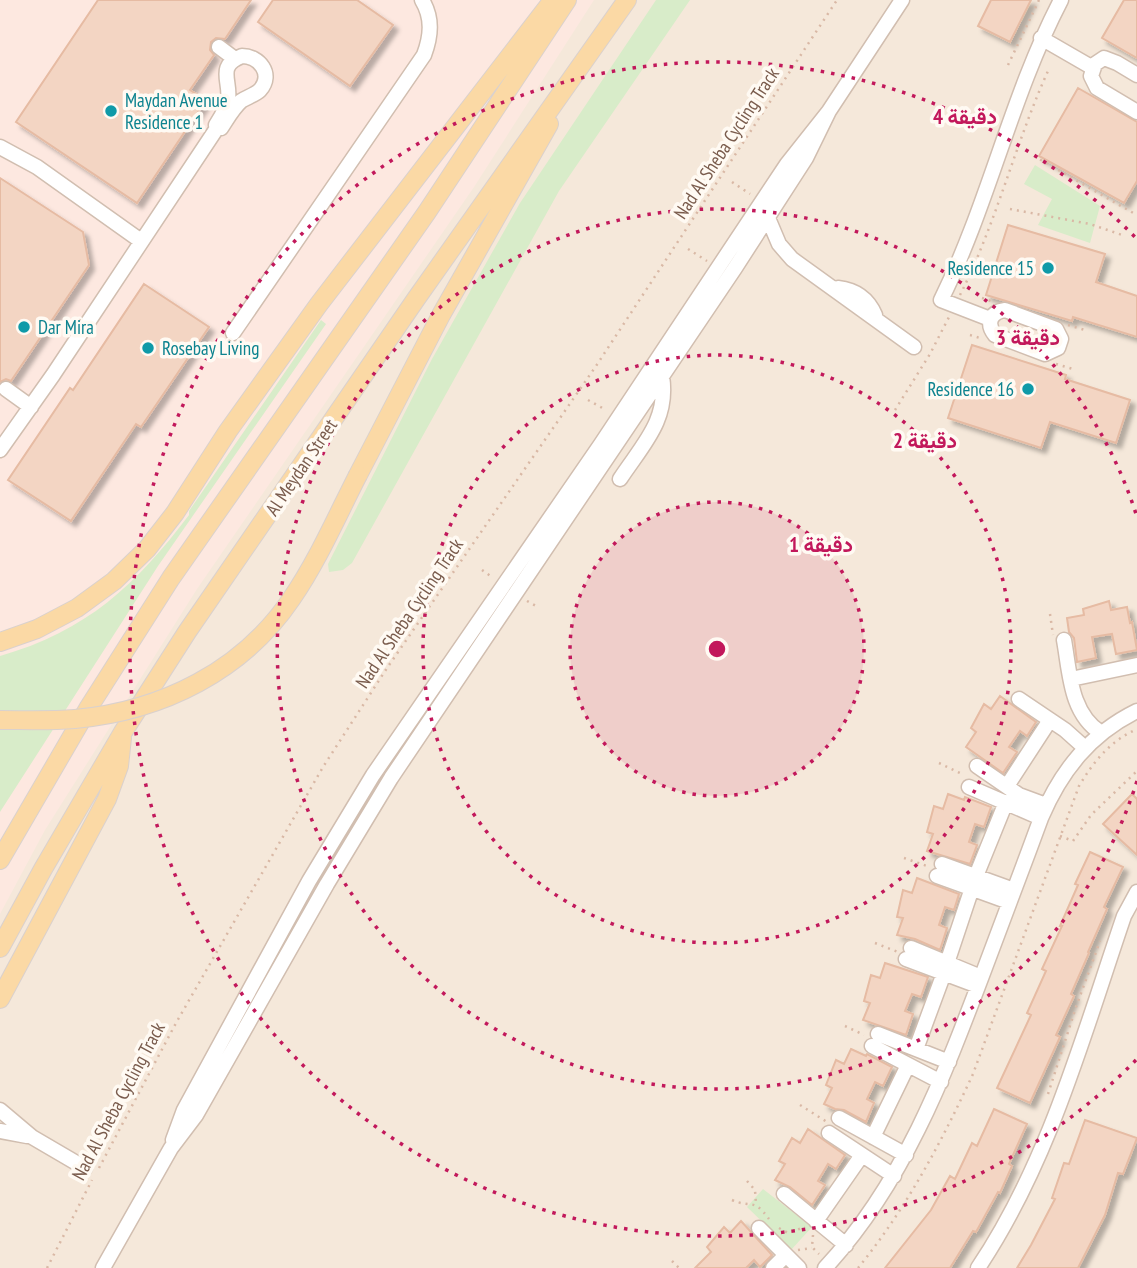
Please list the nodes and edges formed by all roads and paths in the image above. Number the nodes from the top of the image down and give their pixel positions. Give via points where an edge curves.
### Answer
1 (422, 0) edge
2 (553, 0) edge
3 (567, 0) edge
4 (627, 0) edge
5 (837, 0) edge
6 (902, 0) edge
7 (1039, 0) edge
8 (1061, 0) edge
9 (1041, 38) junction
10 (219, 47) dead end
11 (235, 59) junction
12 (1008, 65) dead end
13 (1093, 68) junction
14 (1137, 75) edge
15 (570, 78) junction
16 (829, 111) junction
17 (1137, 112) edge
18 (218, 128) junction
19 (0, 139) edge
20 (0, 147) edge
21 (1034, 156) dead end
22 (37, 167) junction
23 (732, 183) dead end
24 (762, 202) junction
25 (1010, 209) dead end
26 (1135, 214) dead end
27 (768, 218) junction
28 (1125, 236) dead end
29 (141, 242) junction
30 (688, 249) dead end
31 (719, 268) junction
32 (990, 319) junction
33 (233, 333) dead end
34 (914, 347) dead end
35 (662, 376) junction
36 (6, 389) dead end
37 (588, 400) dead end
38 (31, 407) junction
39 (608, 412) dead end
40 (0, 450) edge
41 (620, 478) dead end
42 (527, 601) dead end
43 (538, 607) dead end
44 (1064, 640) dead end
45 (0, 642) edge
46 (1137, 665) edge
47 (1071, 679) junction
48 (1019, 699) dead end
49 (1137, 711) edge
50 (0, 720) edge
51 (1050, 720) junction
52 (1137, 729) edge
53 (123, 732) junction
54 (1101, 733) junction
55 (1084, 747) junction
56 (977, 766) dead end
57 (1137, 771) edge
58 (969, 787) dead end
59 (1007, 794) junction
60 (1043, 811) junction
61 (1059, 836) junction
62 (1, 857) edge
63 (939, 870) dead end
64 (974, 882) junction
65 (1137, 892) edge
66 (1012, 896) junction
67 (1102, 936) dead end
68 (0, 948) edge
69 (909, 953) dead end
70 (946, 968) junction
71 (980, 981) junction
72 (0, 999) edge
73 (916, 1049) junction
74 (949, 1062) junction
75 (908, 1065) junction
76 (941, 1082) junction
77 (1046, 1100) dead end
78 (0, 1110) edge
79 (839, 1118) dead end
80 (0, 1131) edge
81 (830, 1133) dead end
82 (32, 1137) junction
83 (873, 1137) junction
84 (171, 1148) junction
85 (862, 1155) junction
86 (906, 1155) junction
87 (85, 1168) dead end
88 (894, 1176) junction
89 (747, 1181) dead end
90 (784, 1194) dead end
91 (732, 1200) dead end
92 (756, 1204) junction
93 (816, 1221) junction
94 (765, 1225) joint
95 (777, 1226) dead end
96 (788, 1233) junction
97 (789, 1239) dead end
98 (846, 1245) junction
99 (812, 1247) junction
100 (789, 1251) junction
101 (673, 1261) dead end
102 (828, 1265) edge
103 (47, 1268) edge
104 (103, 1268) edge
105 (679, 1268) edge
106 (773, 1268) edge
107 (799, 1268) edge
108 (858, 1268) edge
109 (978, 1268) edge

1 - 33 street via 431,29 424,55
2 - 45 main road via 319,304 147,549 78,608
3 - 62 main road via 388,270 171,578
4 - 15 main road, Al Meydan Street
5 - 103 path, Nad Al Sheba Cycling Track via 596,366 323,767 176,1023
6 - 16 street
7 - 12 path
8 - 9 street
9 - 13 street
9 - 32 street via 971,234 942,300
10 - 11 street
11 - 18 street via 225,77 229,97
11 - 18 street via 249,56 261,63 264,83
13 - 14 street via 1099,60 1109,59
13 - 17 street via 1094,85
15 - 50 main road, bridge via 540,143 441,315 313,563 291,600 257,640 215,674 177,694 116,714
15 - 53 main road, Al Meydan Street via 218,586
16 - 24 street
16 - 27 street via 811,150
18 - 29 street
19 - 22 street
20 - 22 street
21 - 26 path
22 - 29 street
23 - 24 path
24 - 31 street
25 - 28 path via 1090,224
27 - 34 street via 786,254
27 - 35 street
29 - 38 street
30 - 31 path
31 - 84 street via 373,775 184,1110
32 - 32 street via 1004,310 1021,316 1056,329 1060,345 1045,354 1000,338 991,331
35 - 41 street via 660,415
35 - 84 street via 391,778 196,1115
36 - 38 street
37 - 39 path
38 - 40 street
42 - 43 path
44 - 47 street
46 - 47 street
47 - 54 street via 1079,710
48 - 51 street
49 - 54 street
51 - 55 street
51 - 59 street
52 - 61 path via 1119,738 1093,763
53 - 68 main road, Al Meydan Street
53 - 72 main road via 119,766 107,799
54 - 55 street
55 - 60 street
56 - 59 street
57 - 61 path via 1091,815 1073,841
58 - 59 street
59 - 60 street via 1025,798
59 - 64 street
60 - 66 street
61 - 108 path via 959,1105 910,1196
63 - 64 street
64 - 66 street
64 - 70 street
65 - 109 street via 1124,916 1038,1162
66 - 71 street
67 - 77 path
69 - 70 street
70 - 71 street
70 - 73 street
71 - 74 street
73 - 74 street
73 - 75 street via 875,1040
74 - 76 street
75 - 76 street
75 - 83 street
76 - 86 street
78 - 82 street
79 - 83 street
80 - 82 street
81 - 85 street
82 - 87 street
83 - 86 street
84 - 104 street
85 - 88 street
85 - 93 street
86 - 88 street
88 - 98 street
89 - 92 path via 755,1191
90 - 93 street
91 - 92 path
92 - 94 path via 761,1206
93 - 98 street
94 - 100 street
95 - 96 path
96 - 97 path
96 - 99 path via 810,1228
98 - 102 street
99 - 100 path
99 - 102 path
100 - 106 street
100 - 107 street
101 - 105 path

